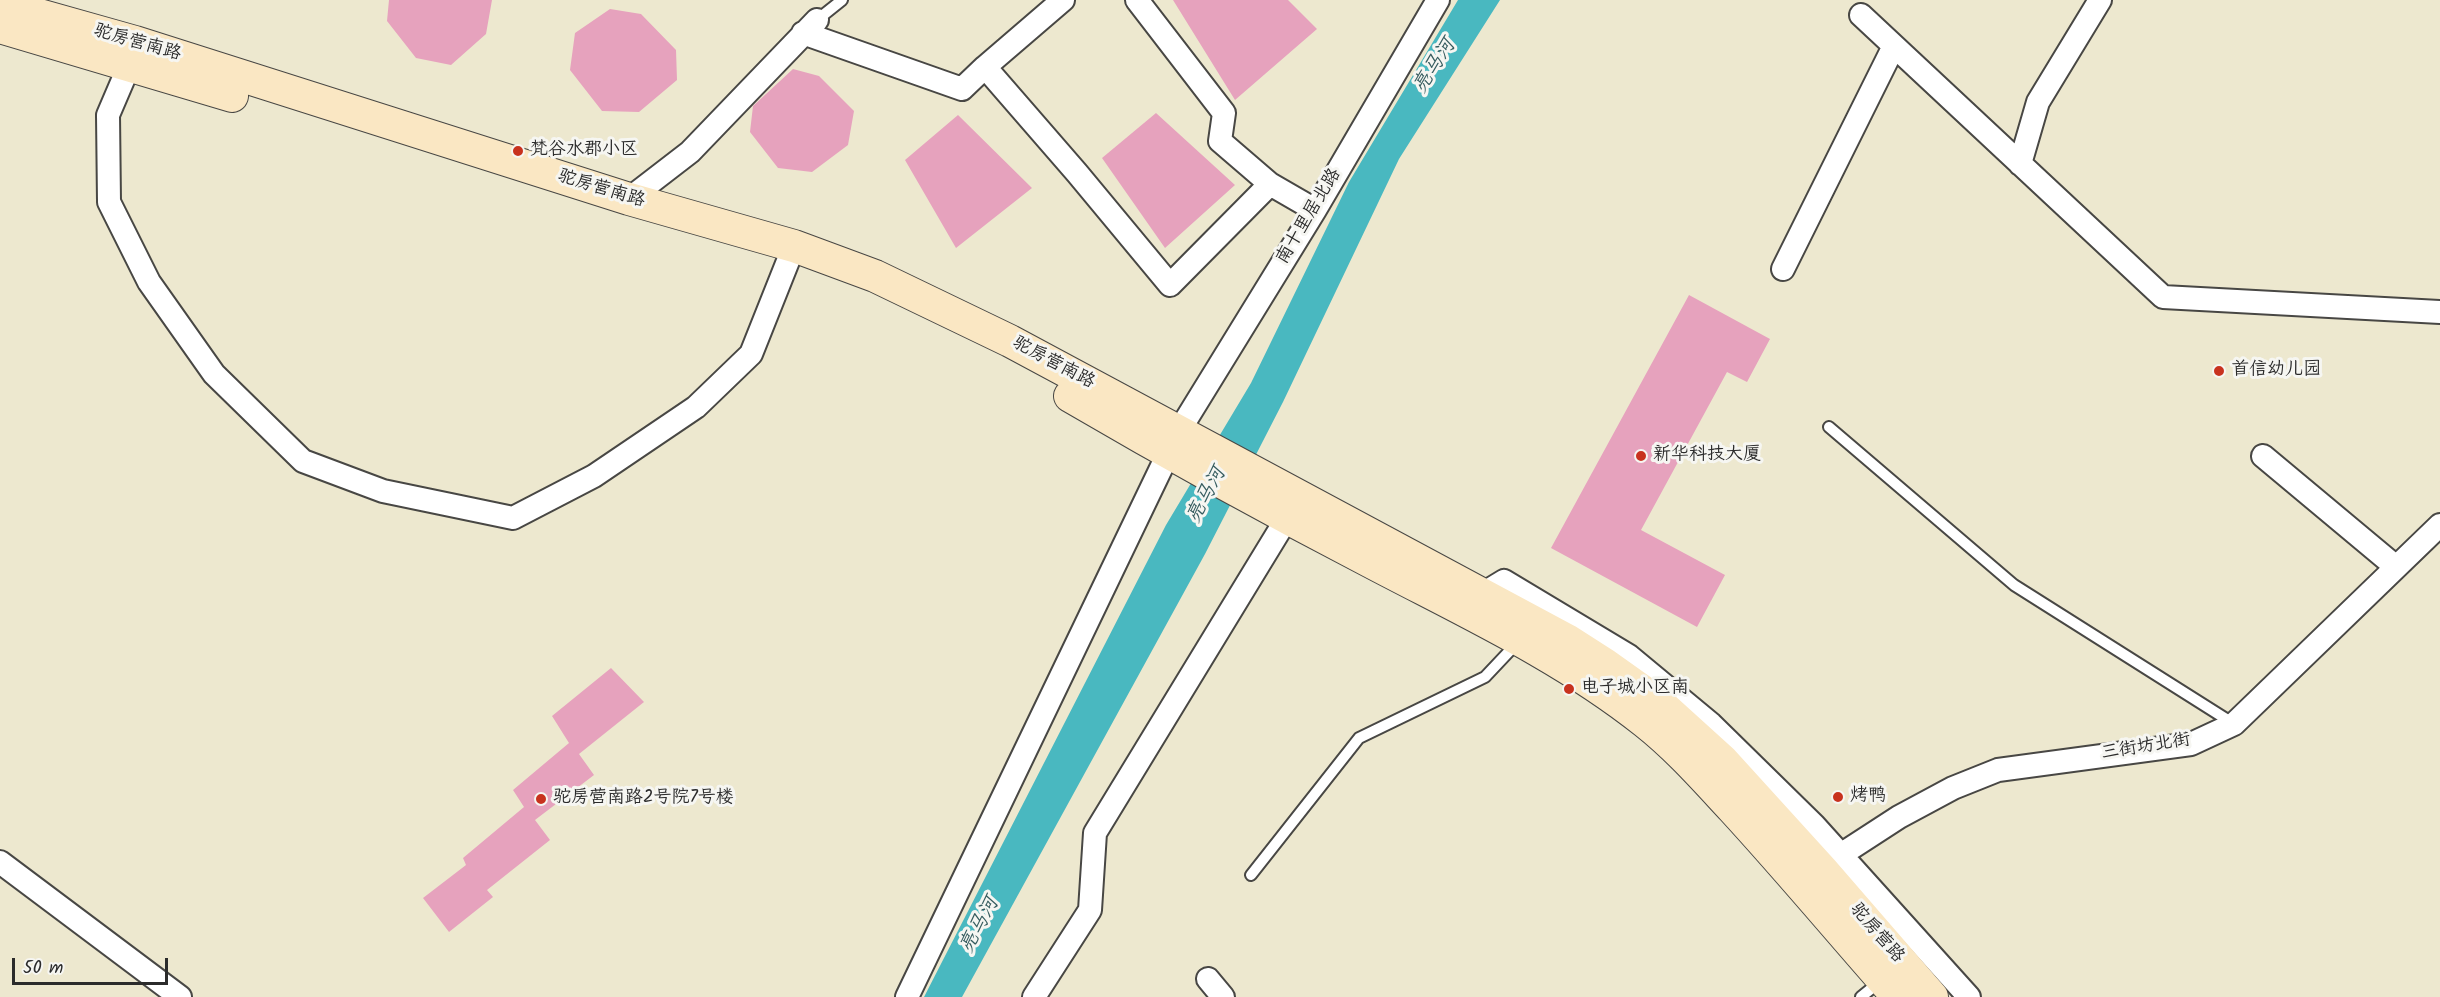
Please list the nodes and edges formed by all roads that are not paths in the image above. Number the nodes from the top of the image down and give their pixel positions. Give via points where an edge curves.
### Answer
1 (842, 0) edge
2 (1063, 0) edge
3 (1137, 0) edge
4 (1438, 0) edge
5 (2100, 0) edge
6 (0, 4) edge
7 (1861, 15) dead end
8 (0, 27) edge
9 (810, 27) junction
10 (1894, 46) junction
11 (132, 54) junction
12 (985, 67) junction
13 (2020, 164) junction
14 (1270, 184) junction
15 (629, 200) junction
16 (1315, 210) junction
17 (790, 255) junction
18 (1783, 268) dead end
19 (2440, 312) edge
20 (1829, 427) dead end
21 (1173, 442) junction
22 (2263, 456) dead end
23 (1294, 507) junction
24 (2440, 525) edge
25 (2396, 567) junction
26 (1481, 595) junction
27 (1528, 632) junction
28 (2234, 724) junction
29 (0, 862) edge
30 (1822, 870) junction
31 (1251, 875) dead end
32 (1208, 979) dead end
33 (1888, 980) edge
34 (180, 997) edge
35 (907, 997) edge
36 (1034, 997) edge
37 (1223, 997) edge
38 (1932, 997) edge
39 (1969, 997) edge

1 - 9 lane
2 - 12 street
3 - 14 street via 1224,114 1220,141
4 - 16 street, 南十里居北路
5 - 13 street via 2038,102
6 - 11 street, 驼房营南路
7 - 10 street
8 - 11 street, 驼房营南路
9 - 12 street via 962,89
9 - 15 street via 690,152
10 - 13 street
10 - 18 street
11 - 15 street, 驼房营南路
11 - 17 street, 驼房营南路
11 - 17 street via 108,115 109,202 149,282 214,374 303,461 383,491 513,518 594,476 696,406 751,354
12 - 14 street via 1170,285
13 - 19 street via 2163,297
14 - 16 street
15 - 17 street, 驼房营南路
16 - 21 street, 南十里居北路
17 - 21 street, 驼房营南路 via 875,276 944,308
20 - 28 lane via 2014,585
21 - 23 street, 驼房营南路
21 - 35 street, 南十里居北路
22 - 25 street
23 - 26 street
23 - 27 street
23 - 36 street via 1095,833 1090,910
24 - 25 street, 三街坊北街
25 - 28 street, 三街坊北街
26 - 27 street
26 - 30 street via 1504,581 1629,656 1712,724
27 - 30 street, 驼房营路 via 1606,665 1665,709 1722,760
27 - 31 lane via 1485,677 1359,738
28 - 30 street, 三街坊北街 via 2191,744 1998,770 1953,788 1899,818
29 - 34 street
30 - 33 street, 驼房营路
30 - 39 street
32 - 37 street
33 - 38 street, 驼房营路

